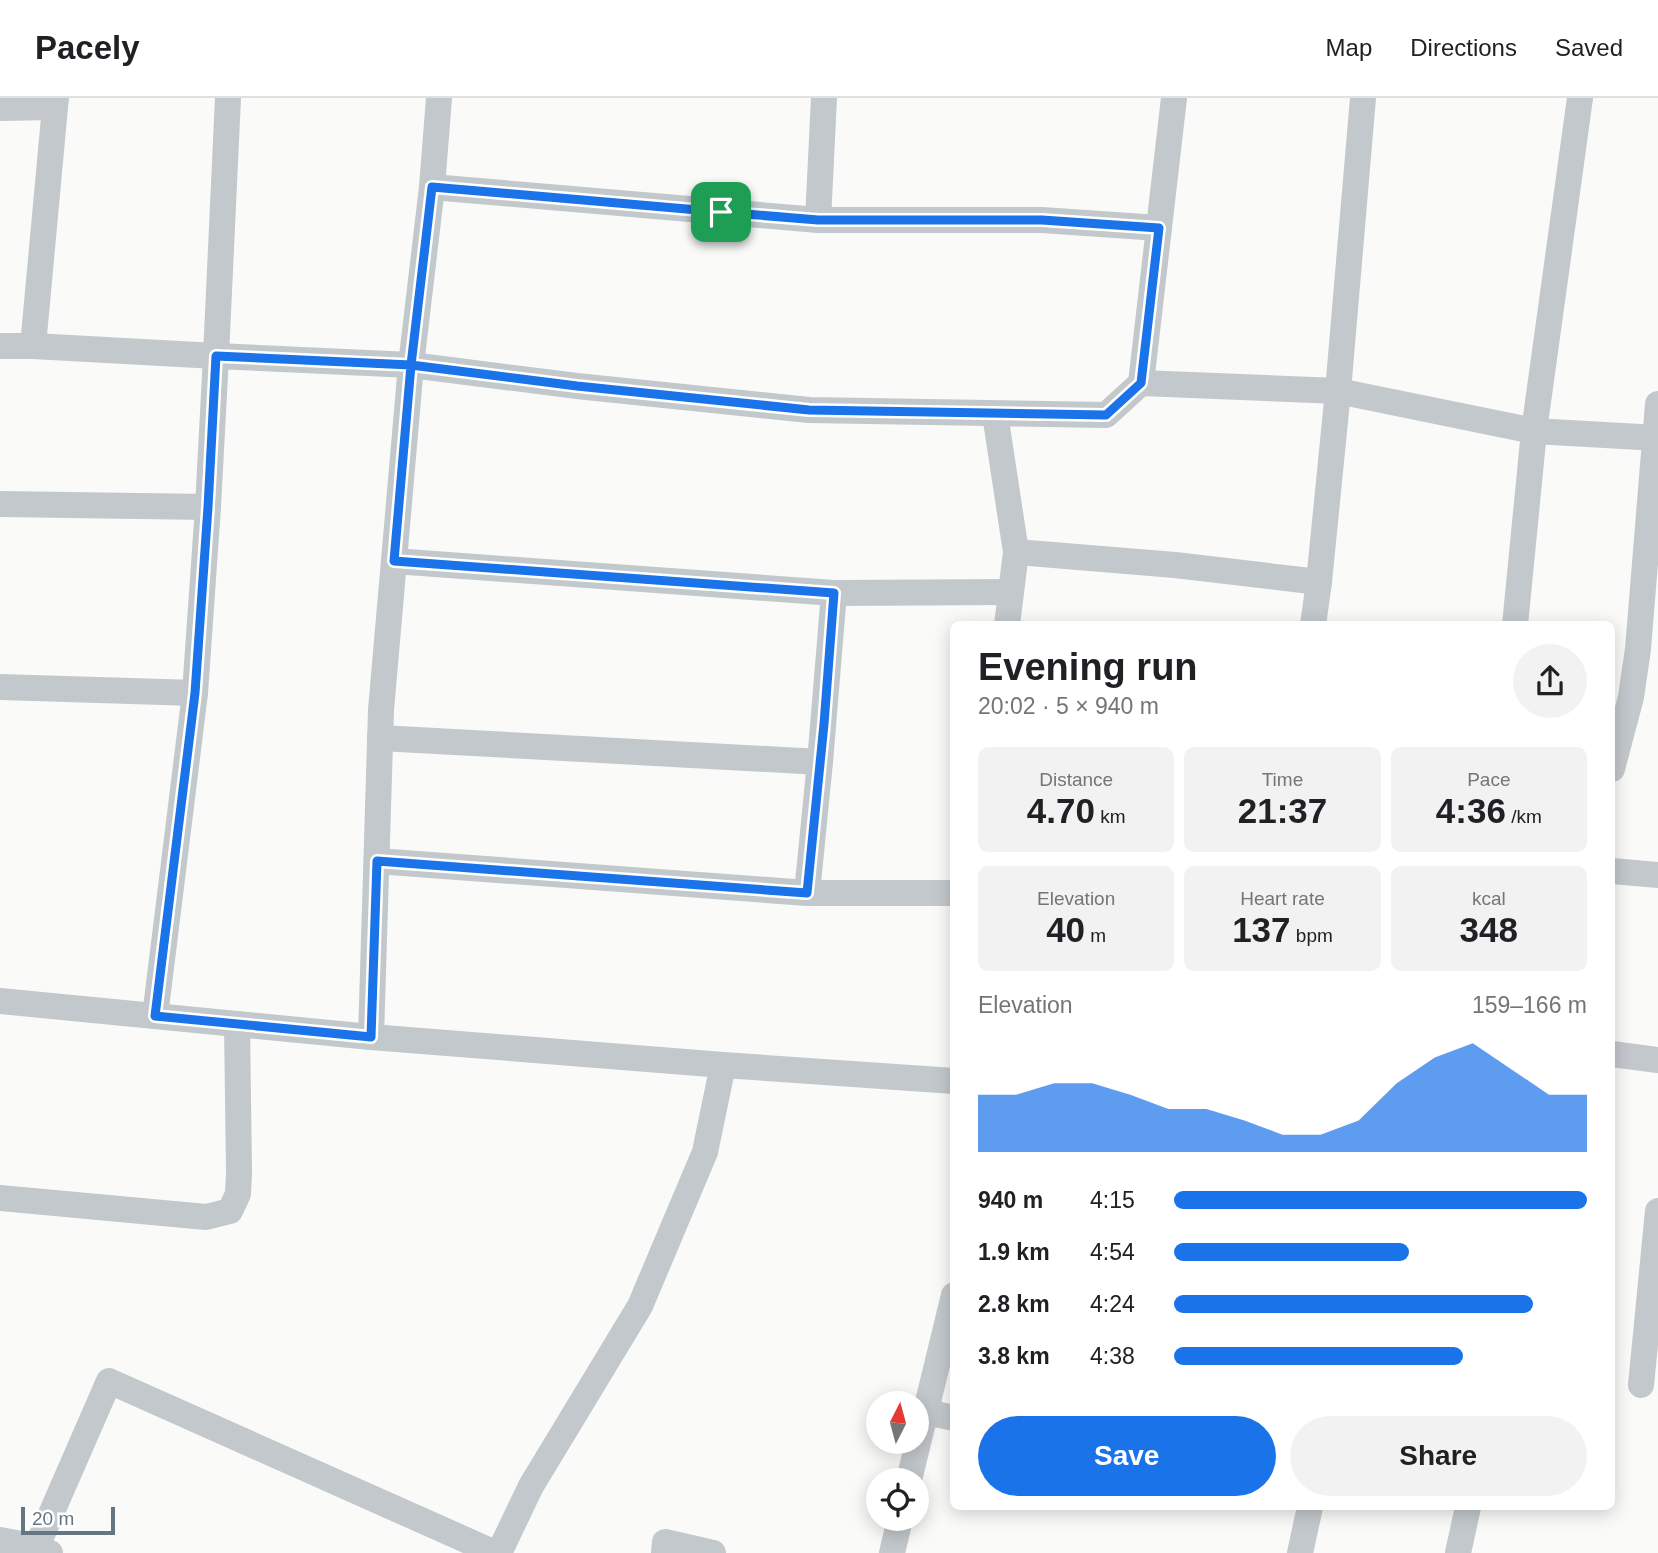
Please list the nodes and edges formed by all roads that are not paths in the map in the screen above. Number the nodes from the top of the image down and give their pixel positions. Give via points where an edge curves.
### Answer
1 (228, 98) edge
2 (439, 98) edge
3 (824, 98) edge
4 (1174, 98) edge
5 (1363, 98) edge
6 (1580, 98) edge
7 (55, 102) edge
8 (0, 108) edge
9 (432, 187) junction
10 (818, 220) junction
11 (1159, 228) junction
12 (0, 346) edge
13 (33, 346) junction
14 (216, 356) junction
15 (411, 365) junction
16 (1141, 383) junction
17 (1338, 391) junction
18 (1658, 404) edge
19 (995, 414) junction
20 (1534, 431) junction
21 (1657, 438) edge
22 (0, 504) edge
23 (208, 507) junction
24 (1016, 552) junction
25 (394, 561) junction
26 (1319, 582) junction
27 (1011, 592) junction
28 (834, 593) junction
29 (1007, 621) edge
30 (1314, 621) edge
31 (1515, 621) edge
32 (0, 687) edge
33 (195, 693) junction
34 (380, 738) junction
35 (1615, 758) edge
36 (820, 762) junction
37 (377, 861) junction
38 (1615, 871) edge
39 (1658, 875) edge
40 (807, 893) junction
41 (950, 893) edge
42 (0, 1001) edge
43 (155, 1016) junction
44 (237, 1024) junction
45 (371, 1037) junction
46 (1615, 1054) edge
47 (1658, 1060) edge
48 (723, 1065) junction
49 (950, 1081) edge
50 (0, 1198) edge
51 (1658, 1211) edge
52 (950, 1311) edge
53 (1640, 1385) dead end
54 (929, 1399) edge
55 (929, 1413) edge
56 (950, 1417) edge
57 (1309, 1510) edge
58 (1467, 1510) edge
59 (897, 1531) edge
60 (0, 1540) edge
61 (40, 1551) edge
62 (497, 1553) edge
63 (664, 1553) edge
64 (713, 1553) edge
65 (892, 1553) edge
66 (1300, 1553) edge
67 (1458, 1553) edge

1 - 14 street
2 - 9 street
3 - 10 street
4 - 11 street
5 - 17 street
6 - 20 street
7 - 8 street
7 - 13 street
9 - 10 street
9 - 15 street
10 - 11 street via 1042,220
11 - 16 street
12 - 13 street
13 - 14 street
14 - 15 street
14 - 23 street
15 - 19 street via 809,410
15 - 25 street
16 - 17 street
16 - 19 street via 1106,415
17 - 20 street
17 - 26 street
18 - 21 street
19 - 24 street
20 - 21 street
20 - 31 street
21 - 35 street via 1638,649
22 - 23 street
23 - 33 street
24 - 26 street
24 - 27 street
25 - 28 street
25 - 34 street
26 - 30 street
27 - 28 street
27 - 29 street
28 - 36 street
32 - 33 street
33 - 43 street
34 - 36 street
34 - 37 street
36 - 40 street
37 - 40 street
37 - 45 street
38 - 39 street
40 - 41 street
42 - 43 street
43 - 44 street
44 - 45 street
44 - 50 street via 239,1183 230,1211 206,1217
45 - 48 street
46 - 47 street
48 - 49 street
48 - 62 street via 705,1152 640,1306 531,1486
51 - 53 street
52 - 54 street
55 - 56 street
57 - 66 street
58 - 67 street
59 - 65 street
60 - 61 street
61 - 62 street via 109,1381
63 - 64 street via 666,1542

